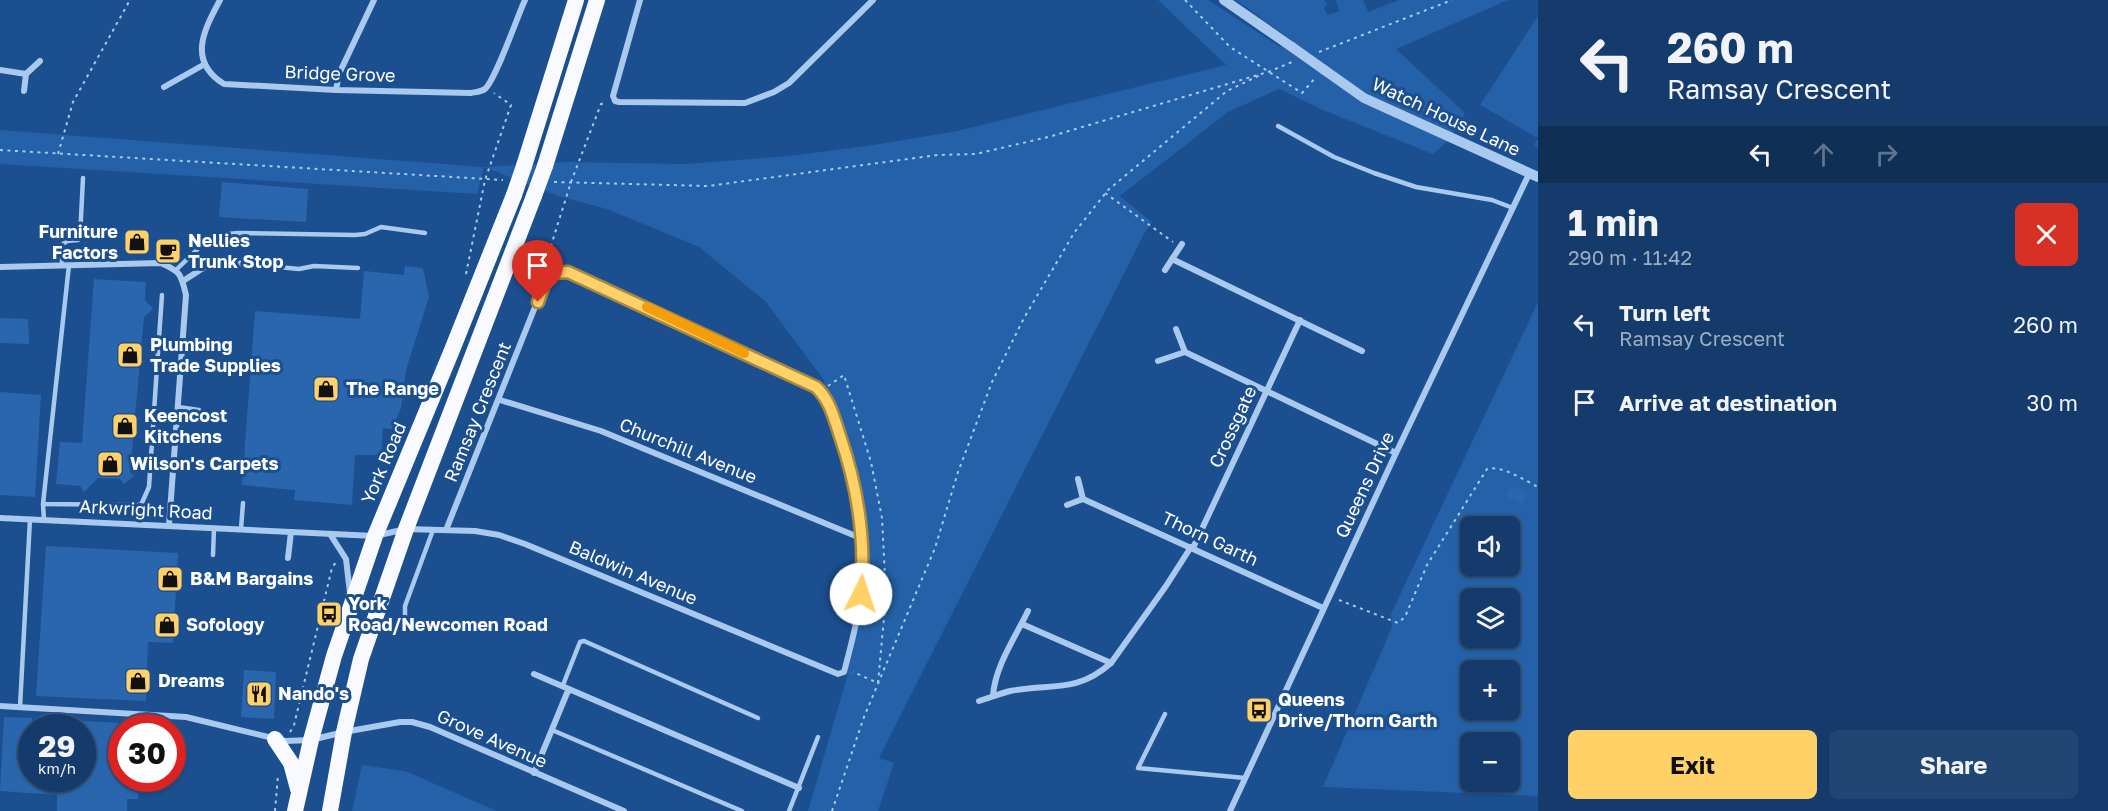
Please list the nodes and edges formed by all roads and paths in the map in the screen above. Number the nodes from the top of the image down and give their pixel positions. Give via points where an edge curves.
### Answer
1 (130, 0) edge
2 (220, 0) edge
3 (374, 0) edge
4 (525, 0) edge
5 (576, 0) edge
6 (597, 0) edge
7 (640, 0) edge
8 (873, 0) edge
9 (1185, 0) edge
10 (1224, 0) edge
11 (1452, 0) edge
12 (1311, 55) dead end
13 (1300, 59) dead end
14 (40, 61) dead end
15 (204, 61) junction
16 (1323, 69) junction
17 (0, 70) edge
18 (1268, 72) junction
19 (26, 74) junction
20 (164, 87) dead end
21 (486, 88) junction
22 (336, 90) junction
23 (24, 91) dead end
24 (615, 101) junction
25 (1278, 126) dead end
26 (0, 150) edge
27 (58, 154) junction
28 (547, 174) junction
29 (1534, 175) edge
30 (83, 178) dead end
31 (485, 180) junction
32 (571, 182) junction
33 (511, 188) junction
34 (1105, 193) junction
35 (1513, 208) junction
36 (425, 233) dead end
37 (1181, 246) joint
38 (1172, 259) junction
39 (65, 265) junction
40 (257, 265) joint
41 (0, 267) edge
42 (358, 268) dead end
43 (176, 270) junction
44 (1165, 270) dead end
45 (183, 281) junction
46 (545, 282) junction
47 (162, 295) dead end
48 (1300, 320) junction
49 (1176, 329) dead end
50 (1362, 351) dead end
51 (1185, 352) junction
52 (1158, 361) dead end
53 (157, 366) junction
54 (181, 367) junction
55 (820, 391) junction
56 (1266, 391) junction
57 (500, 400) junction
58 (178, 407) junction
59 (199, 410) dead end
60 (1396, 453) junction
61 (1078, 479) dead end
62 (1538, 487) edge
63 (1083, 499) junction
64 (43, 504) junction
65 (243, 504) dead end
66 (1067, 505) dead end
67 (0, 518) edge
68 (30, 519) junction
69 (44, 520) junction
70 (169, 525) junction
71 (214, 528) junction
72 (241, 529) junction
73 (406, 529) junction
74 (433, 530) junction
75 (446, 530) junction
76 (291, 532) junction
77 (330, 534) junction
78 (375, 536) junction
79 (862, 539) junction
80 (1192, 547) junction
81 (213, 555) dead end
82 (288, 558) dead end
83 (1329, 596) junction
84 (351, 605) junction
85 (1323, 608) junction
86 (1028, 611) dead end
87 (1022, 624) junction
88 (405, 628) dead end
89 (1111, 663) junction
90 (843, 672) junction
91 (534, 674) dead end
92 (878, 682) junction
93 (563, 685) junction
94 (570, 690) junction
95 (993, 696) junction
96 (979, 701) dead end
97 (0, 706) edge
98 (20, 707) junction
99 (1165, 714) dead end
100 (758, 718) dead end
101 (552, 730) junction
102 (344, 732) junction
103 (818, 737) dead end
104 (275, 739) junction
105 (311, 740) junction
106 (534, 773) junction
107 (1245, 778) junction
108 (799, 788) junction
109 (298, 793) junction
110 (295, 811) edge
111 (330, 811) edge
112 (624, 811) edge
113 (742, 811) edge
114 (789, 811) edge
115 (832, 811) edge
116 (1230, 811) edge

1 - 27 path via 73,102
2 - 15 street via 202,38
3 - 22 street via 339,74
4 - 21 street
5 - 33 highway, York Road, bridge via 524,166
6 - 28 highway
7 - 24 street via 613,96
8 - 24 street via 789,83 762,97 745,103
9 - 18 path via 1230,47
10 - 16 street, Watch House Lane, bridge
11 - 12 path
13 - 18 path
14 - 19 street
15 - 20 street
15 - 22 street, Bridge Grove via 224,84
16 - 18 path via 1302,93
16 - 29 street, Watch House Lane via 1364,98
17 - 19 street
18 - 32 path via 1052,136 976,154 938,155 708,186
18 - 34 path via 1227,91
19 - 23 street
21 - 22 street, Bridge Grove via 471,93
21 - 31 path via 511,105
24 - 32 path via 601,104
25 - 35 lane via 1334,157 1374,173 1416,187 1492,200
26 - 27 path
27 - 31 path
28 - 32 path
28 - 73 highway, bridge via 534,196
29 - 35 street, Queens Drive
30 - 39 lane via 80,237 62,244
31 - 33 path
32 - 46 path via 542,274
33 - 78 highway, York Road via 452,350
34 - 37 path
34 - 92 path via 1074,233 992,382 935,548
35 - 60 street, Queens Drive
36 - 43 lane via 381,227 355,235 218,235
37 - 38 street
38 - 44 street
38 - 48 street
39 - 41 street
39 - 43 street via 161,263
39 - 64 lane
40 - 42 lane
40 - 45 street via 214,261
43 - 45 street
45 - 54 street via 186,295
46 - 55 street, Ramsay Crescent via 553,273 568,272
46 - 57 street, Ramsay Crescent
47 - 53 lane
48 - 50 street
48 - 56 street, Crossgate
49 - 51 street
51 - 52 street
51 - 56 street
53 - 54 lane
53 - 64 lane via 149,487 141,505
54 - 58 street
55 - 79 street via 830,406 852,472
55 - 92 path via 844,375 872,462 882,518 886,596
56 - 60 street
56 - 80 street, Crossgate
57 - 75 street, Ramsay Crescent
57 - 79 street, Churchill Avenue via 601,431
58 - 59 lane
58 - 70 street
60 - 83 street, Queens Drive
61 - 63 street
62 - 83 path via 1493,467 1487,469 1427,565 1405,616 1398,623
63 - 66 street
63 - 80 street, Thorn Garth
64 - 69 lane
65 - 72 lane
67 - 68 street, Arkwright Road
68 - 69 street, Arkwright Road
68 - 98 lane
69 - 70 street, Arkwright Road
70 - 71 street, Arkwright Road
71 - 72 street, Arkwright Road
71 - 81 lane
72 - 76 street, Arkwright Road
73 - 74 street, Baldwin Avenue
73 - 78 street, Arkwright Road
73 - 102 highway via 361,659
74 - 75 street, Baldwin Avenue
74 - 88 lane via 405,606
75 - 90 street, Baldwin Avenue via 487,533 525,544 838,674
76 - 77 street, Arkwright Road
76 - 82 street
77 - 78 street, Arkwright Road
77 - 84 street via 346,559
78 - 84 highway, York Road
79 - 90 street via 861,594
80 - 85 street, Thorn Garth
80 - 89 street, Crossgate
83 - 85 street, Queens Drive
84 - 105 highway, York Road
85 - 107 street, Queens Drive
86 - 87 street
87 - 89 street
87 - 95 street via 999,670
89 - 95 street, Crossgate via 1077,683
90 - 92 path
91 - 93 street
92 - 115 path
93 - 94 street
93 - 100 lane via 580,642 584,641
94 - 101 street
94 - 108 street
95 - 96 street, Crossgate
97 - 98 street, Grove Avenue
98 - 104 street, Grove Avenue via 186,717
99 - 107 lane via 1138,768
101 - 106 street
101 - 113 lane
102 - 105 street, Grove Avenue
102 - 106 street, Grove Avenue via 412,722
102 - 111 highway
103 - 108 lane
104 - 105 street, Grove Avenue
104 - 109 highway via 291,763
105 - 109 highway, York Road
106 - 112 street, Grove Avenue
107 - 116 street, Queens Drive
108 - 114 lane
109 - 110 highway, York Road

